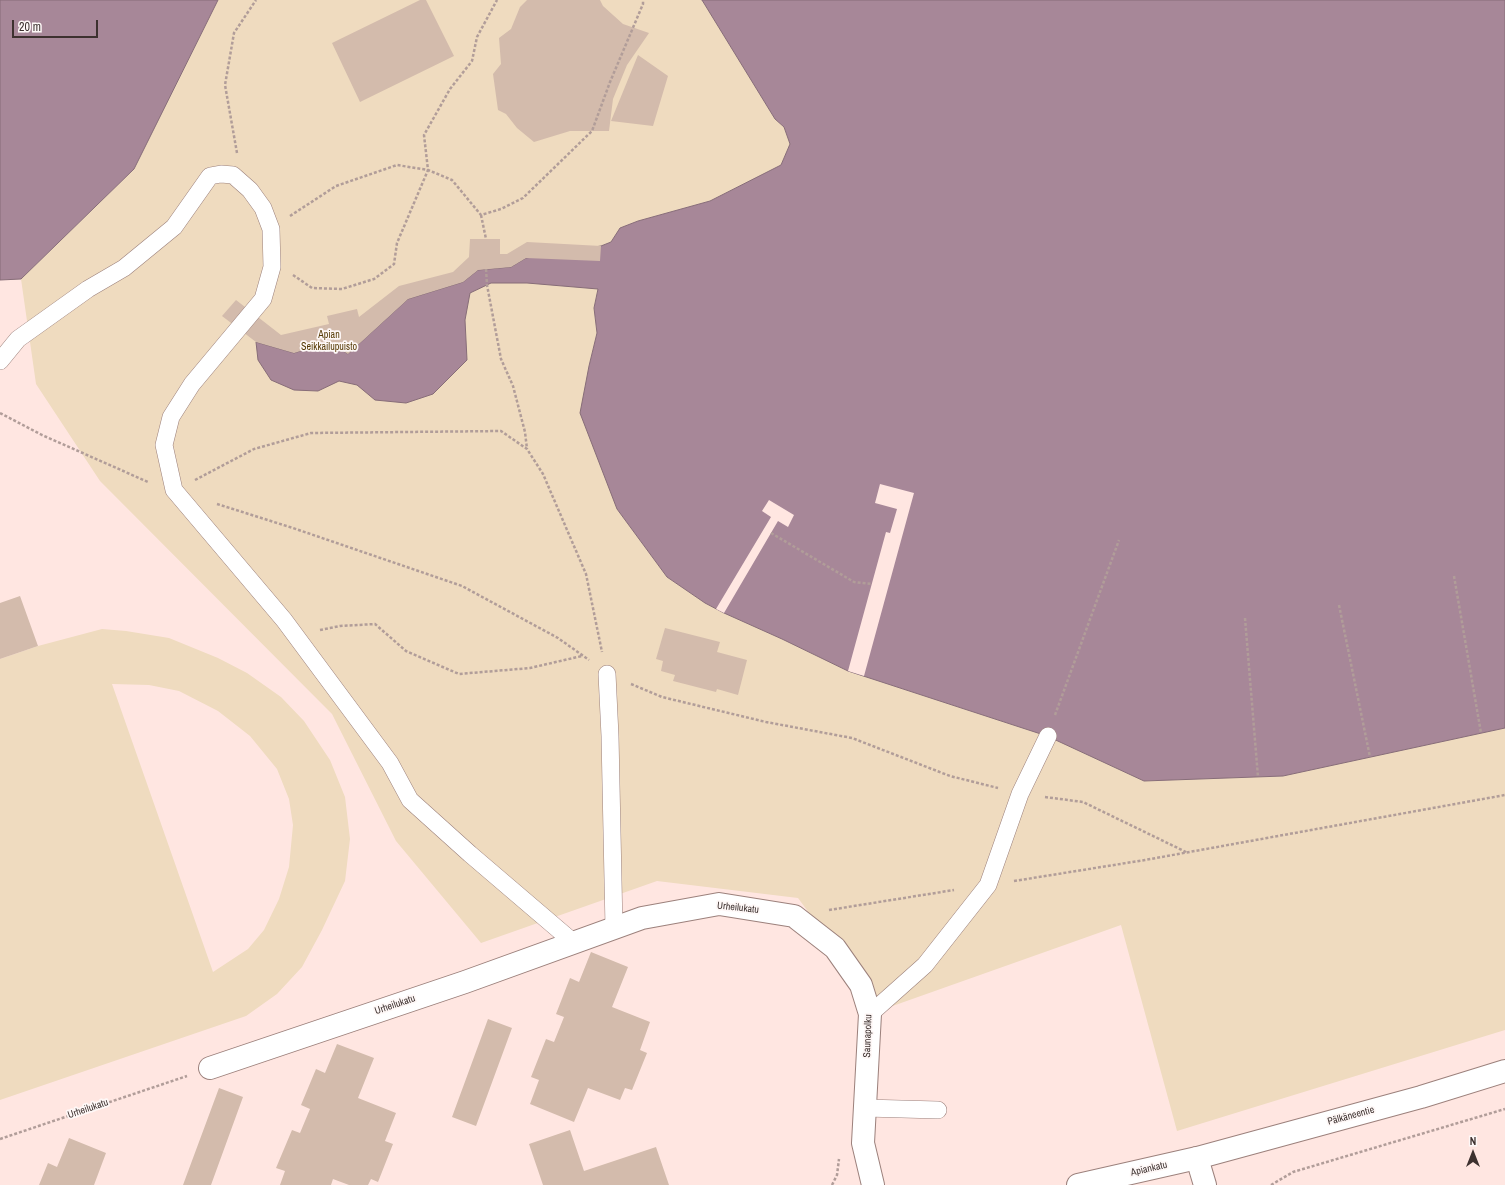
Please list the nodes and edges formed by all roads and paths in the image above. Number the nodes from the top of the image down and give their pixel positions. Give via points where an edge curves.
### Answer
1 (256, 0) edge
2 (497, 0) edge
3 (643, 0) edge
4 (428, 170) junction
5 (233, 175) junction
6 (481, 215) junction
7 (270, 229) junction
8 (486, 239) dead end
9 (272, 267) junction
10 (486, 269) dead end
11 (0, 361) edge
12 (0, 413) edge
13 (527, 449) junction
14 (174, 490) junction
15 (211, 502) dead end
16 (771, 533) dead end
17 (1118, 540) dead end
18 (1454, 576) dead end
19 (872, 584) dead end
20 (1339, 604) dead end
21 (1245, 618) dead end
22 (294, 635) junction
23 (582, 656) junction
24 (607, 674) junction
25 (1481, 733) dead end
26 (1048, 736) joint
27 (1370, 757) dead end
28 (1258, 777) dead end
29 (1020, 794) junction
30 (1505, 795) edge
31 (1186, 852) junction
32 (988, 885) junction
33 (794, 916) junction
34 (614, 928) junction
35 (573, 942) junction
36 (870, 1014) junction
37 (210, 1068) joint
38 (1505, 1071) edge
39 (865, 1108) junction
40 (1505, 1109) edge
41 (938, 1110) dead end
42 (0, 1139) edge
43 (1197, 1158) junction
44 (873, 1185) edge
45 (1078, 1185) edge
46 (1205, 1185) edge
47 (1271, 1185) edge

1 - 5 path via 234,33 226,85 237,152
2 - 4 path via 477,38 472,61 450,89 424,135
3 - 6 path via 592,132 523,198 502,209
4 - 6 path via 452,180
4 - 7 path via 397,165 336,186
4 - 9 path via 397,243 394,264 374,280 342,288 312,288 289,272
5 - 7 lane via 250,190 263,208
5 - 11 lane via 210,176 174,227 124,268 88,288 18,339
6 - 8 path
7 - 9 lane
9 - 14 lane via 263,299 192,384 171,417 164,445
10 - 13 path via 501,359 513,386
12 - 14 path via 42,435 147,482
13 - 14 path via 501,431 311,433 254,449
13 - 24 path via 543,474 586,574
14 - 22 lane
15 - 23 path via 462,586 558,638
16 - 19 path via 854,582
17 - 26 path
18 - 25 path
20 - 27 path
21 - 28 path
22 - 23 path via 340,626 375,624 406,651 459,674 530,668
22 - 35 lane via 390,762 410,800
23 - 24 path
24 - 29 path via 662,697 766,722 852,738 950,776
24 - 34 lane
26 - 29 lane
29 - 31 path via 1083,802
29 - 32 lane
30 - 31 path
31 - 32 path
32 - 33 path
32 - 36 lane via 925,965
33 - 34 street, Urheilukatu via 719,904 642,918
33 - 36 street, Saunapolku via 835,948 861,985
34 - 35 street, Urheilukatu
35 - 37 street, Urheilukatu via 465,982
36 - 39 street, Saunapolku
37 - 42 path, Urheilukatu
38 - 43 street, Pälkäneentie via 1421,1097
39 - 41 lane
39 - 44 street, Saunapolku via 863,1143
40 - 47 path via 1293,1172
43 - 45 street, Apiankatu
43 - 46 street

